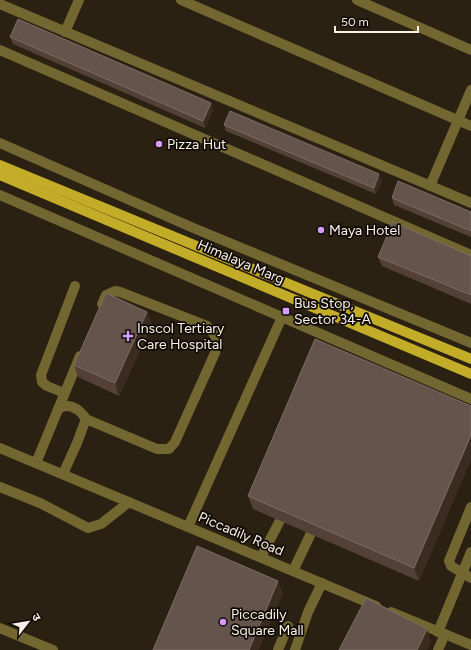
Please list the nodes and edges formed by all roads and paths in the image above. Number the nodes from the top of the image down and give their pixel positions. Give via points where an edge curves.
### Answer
1 (80, 0) edge
2 (181, 0) edge
3 (356, 0) edge
4 (0, 4) edge
5 (66, 32) junction
6 (0, 50) edge
7 (471, 50) edge
8 (471, 90) edge
9 (458, 121) junction
10 (471, 126) edge
11 (0, 143) edge
12 (0, 165) edge
13 (0, 176) edge
14 (430, 186) junction
15 (0, 195) edge
16 (471, 203) edge
17 (471, 255) edge
18 (75, 286) dead end
19 (98, 314) edge
20 (282, 317) junction
21 (471, 343) edge
22 (83, 350) edge
23 (471, 359) edge
24 (471, 374) edge
25 (64, 393) junction
26 (471, 398) edge
27 (58, 409) junction
28 (86, 419) junction
29 (0, 448) edge
30 (36, 463) junction
31 (63, 474) junction
32 (0, 487) edge
33 (292, 498) edge
34 (129, 502) junction
35 (471, 507) edge
36 (312, 509) edge
37 (188, 527) junction
38 (471, 552) edge
39 (261, 557) junction
40 (293, 571) junction
41 (466, 576) edge
42 (322, 583) junction
43 (288, 626) dead end
44 (0, 628) edge
45 (442, 633) junction
46 (471, 645) edge
47 (54, 650) edge
48 (278, 650) edge
49 (295, 650) edge
50 (438, 650) edge

1 - 5 street
2 - 9 street
3 - 7 street
4 - 5 street
5 - 14 street
6 - 17 street
8 - 9 street
9 - 10 street
9 - 14 street
11 - 21 street via 191,227
12 - 23 main road, Himalaya Marg
13 - 24 main road, Himalaya Marg
14 - 16 street
15 - 20 street
18 - 25 street via 41,375 42,382 47,386
19 - 28 street via 106,295 115,291 120,292 207,326 217,340 215,353 175,442 169,449 157,449
20 - 26 street
20 - 37 street
22 - 25 street
25 - 27 street
27 - 28 street via 67,406 75,408
27 - 30 street
28 - 31 street
29 - 30 street, Piccadily Road
30 - 31 street, Piccadily Road
31 - 34 street, Piccadily Road
32 - 34 street via 40,503 88,528 101,524
33 - 39 street
34 - 37 street, Piccadily Road
35 - 41 street via 449,560 451,566
36 - 40 street via 313,529
37 - 39 street, Piccadily Road
38 - 41 street
39 - 40 street, Piccadily Road
40 - 42 street, Piccadily Road
41 - 45 street
42 - 45 street, Piccadily Road
42 - 49 street via 308,612
43 - 48 street
44 - 47 street
45 - 46 street, Piccadily Road
45 - 50 street

